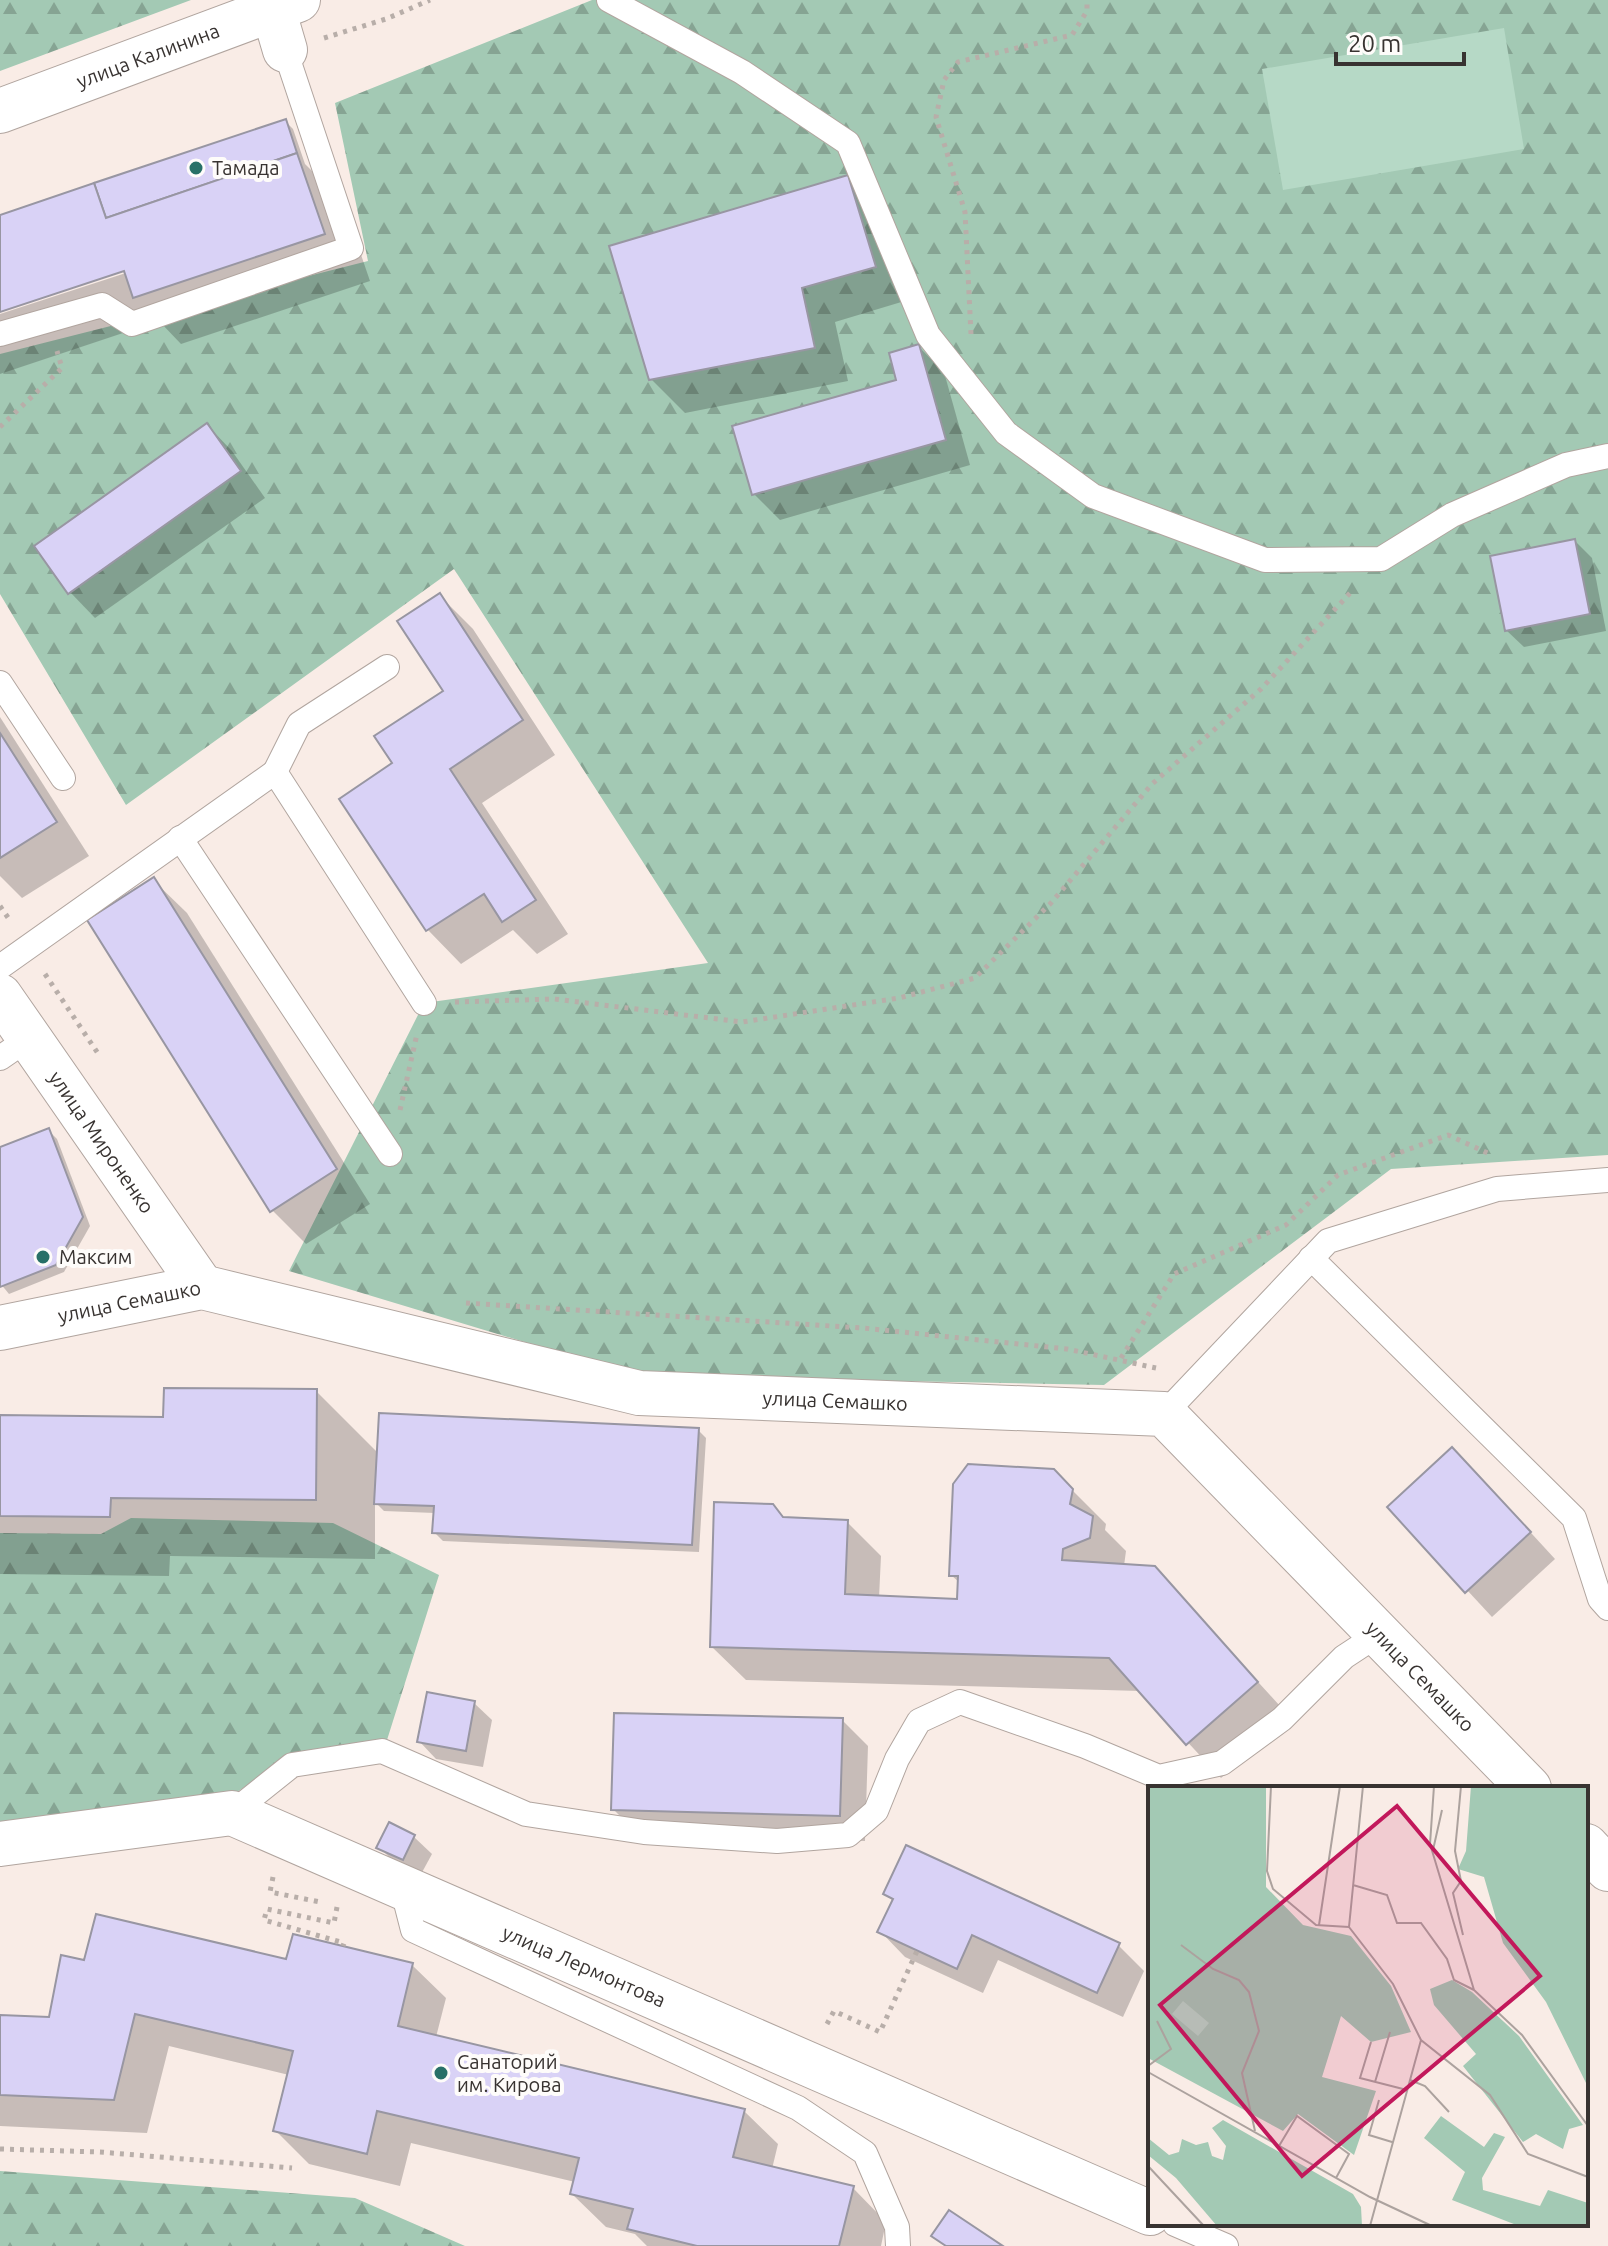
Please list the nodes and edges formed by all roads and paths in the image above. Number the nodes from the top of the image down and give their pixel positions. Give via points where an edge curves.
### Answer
1 (609, 0) edge
2 (1087, 0) edge
3 (285, 20) edge
4 (0, 111) edge
5 (0, 334) edge
6 (62, 368) dead end
7 (975, 394) junction
8 (0, 427) edge
9 (1608, 456) edge
10 (1381, 559) junction
11 (387, 667) dead end
12 (0, 683) edge
13 (275, 772) junction
14 (63, 778) dead end
15 (180, 838) junction
16 (0, 967) edge
17 (0, 996) edge
18 (424, 1003) junction
19 (15, 1048) edge
20 (390, 1154) joint
21 (1608, 1180) edge
22 (1311, 1258) junction
23 (202, 1287) junction
24 (461, 1303) dead end
25 (0, 1328) edge
26 (1177, 1398) junction
27 (1608, 1608) edge
28 (1379, 1634) junction
29 (1527, 1786) edge
30 (232, 1813) junction
31 (0, 1844) edge
32 (1588, 1848) edge
33 (1608, 1869) edge
34 (402, 1887) junction
35 (337, 1906) dead end
36 (343, 1946) dead end
37 (917, 1951) dead end
38 (889, 2012) dead end
39 (0, 2149) edge
40 (292, 2168) dead end
41 (1148, 2212) edge
42 (1178, 2226) edge
43 (1202, 2240) edge
44 (898, 2246) edge
45 (1226, 2246) edge

1 - 7 lane via 742,72 848,143 928,335
2 - 7 path via 1087,11 1072,35 958,62 944,80 936,117 965,212
3 - 4 street, улица Калинина
3 - 5 lane via 351,248 132,324 102,305
6 - 8 path
7 - 10 lane via 1006,433 1093,496 1265,560
9 - 10 lane via 1566,465 1452,515
10 - 18 path via 1261,689 1152,784 1051,903 975,978 899,998 742,1022 554,999
11 - 13 lane via 299,724
12 - 14 lane
13 - 15 lane
13 - 18 lane
15 - 16 lane
15 - 20 lane
17 - 19 street, улица Мироненко
18 - 20 path
19 - 23 street, улица Мироненко
21 - 22 lane via 1497,1189 1328,1241
22 - 26 lane
22 - 27 lane via 1574,1518 1600,1599
23 - 25 street, улица Семашко
23 - 26 street, улица Семашко via 639,1393
24 - 26 path via 863,1328 1067,1349 1147,1363
26 - 28 street, улица Семашко
28 - 29 street, улица Семашко
28 - 30 lane via 1344,1657 1282,1719 1222,1763 1159,1777 960,1702 919,1721 876,1811 848,1835 777,1841 644,1832 526,1814 382,1751 292,1765
30 - 31 street
30 - 34 street, улица Лермонтова
32 - 33 street
34 - 41 street, улица Лермонтова
34 - 44 lane via 413,1930 798,2108 865,2153 897,2227
35 - 36 path via 334,1923 267,1909 264,1920
37 - 38 path
39 - 40 path
42 - 43 lane
43 - 45 lane

